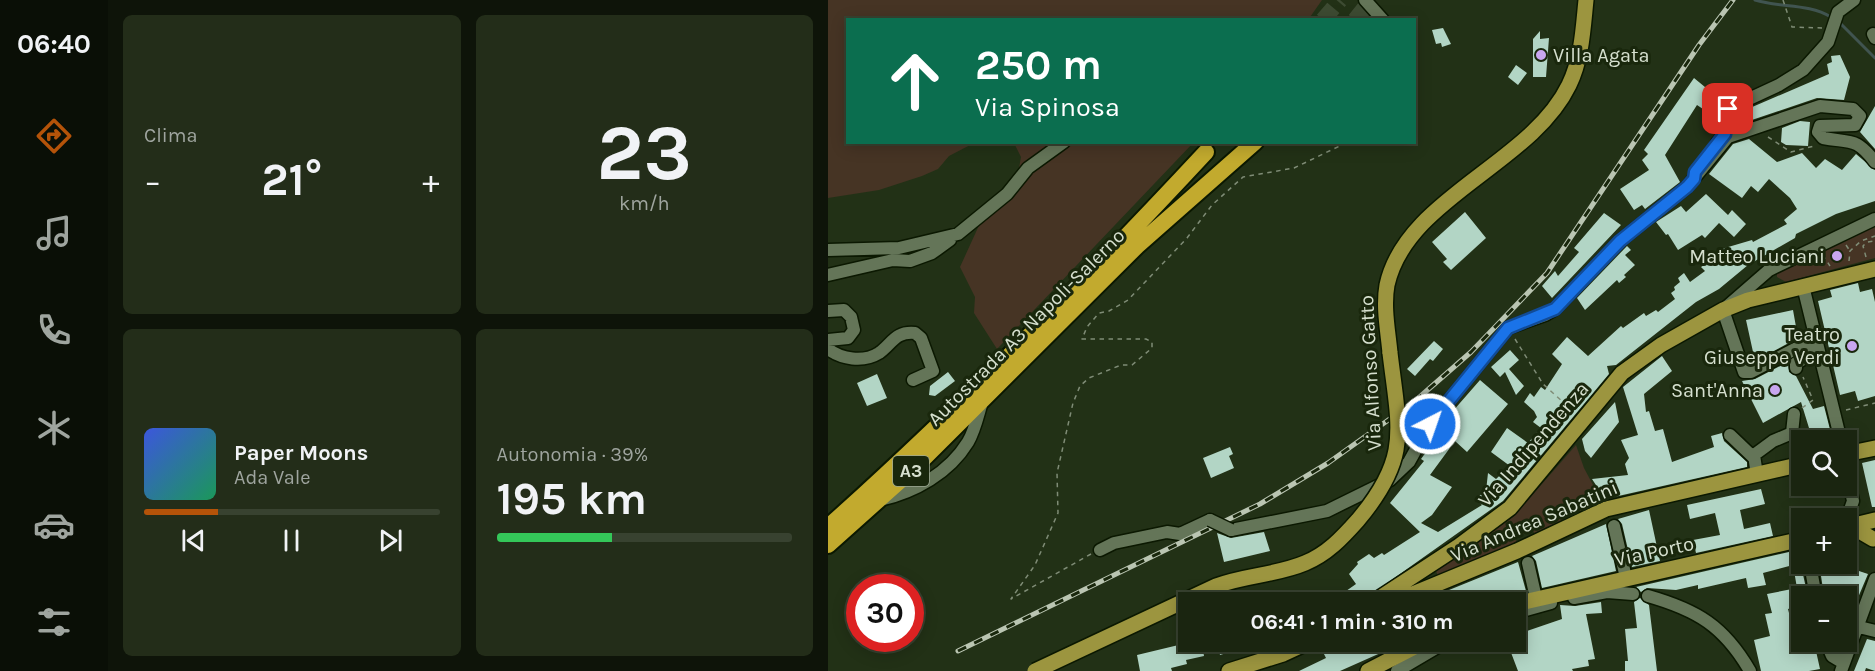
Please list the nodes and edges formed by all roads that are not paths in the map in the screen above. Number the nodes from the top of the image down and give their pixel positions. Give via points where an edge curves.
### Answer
1 (1365, 0) edge
2 (1586, 0) edge
3 (1854, 0) edge
4 (1381, 18) edge
5 (1061, 144) edge
6 (1253, 144) edge
7 (1206, 152) dead end
8 (1875, 162) edge
9 (1694, 179) junction
10 (1875, 219) edge
11 (958, 234) junction
12 (1132, 241) junction
13 (828, 250) edge
14 (1873, 264) edge
15 (828, 275) edge
16 (1756, 281) junction
17 (1803, 286) junction
18 (1767, 296) junction
19 (1723, 310) junction
20 (828, 311) edge
21 (828, 340) edge
22 (1816, 340) junction
23 (828, 349) edge
24 (1798, 369) road end
25 (913, 380) dead end
26 (985, 392) junction
27 (1794, 414) road end
28 (1794, 427) junction
29 (1838, 430) edge
30 (1775, 432) dead end
31 (1730, 435) dead end
32 (1875, 448) edge
33 (1857, 452) edge
34 (1753, 457) junction
35 (1791, 467) edge
36 (1756, 475) junction
37 (1852, 496) edge
38 (1853, 501) junction
39 (1851, 508) edge
40 (1614, 526) dead end
41 (828, 527) edge
42 (1857, 532) edge
43 (1873, 532) edge
44 (1791, 541) edge
45 (828, 545) edge
46 (1100, 550) road end
47 (1528, 563) dead end
48 (1422, 572) junction
49 (1626, 578) junction
50 (1875, 579) edge
51 (1606, 587) junction
52 (1430, 588) junction
53 (1390, 592) edge
54 (1420, 592) edge
55 (1633, 594) dead end
56 (1648, 596) dead end
57 (1536, 598) junction
58 (1526, 601) edge
59 (1526, 610) edge
60 (1857, 622) edge
61 (1857, 629) edge
62 (1875, 631) edge
63 (1287, 652) edge
64 (1405, 652) edge
65 (1429, 652) edge
66 (1830, 652) edge
67 (1847, 652) edge
68 (1842, 667) edge
69 (1035, 671) edge
70 (1228, 671) edge
71 (1368, 671) edge
72 (1397, 671) edge
73 (1750, 671) edge

1 - 4 street
2 - 69 main road, Via Alfonso Gatto, bridge via 1576,69 1558,103 1533,132 1421,225 1401,251 1387,286 1386,305 1397,450 1392,470 1378,495 1329,549 1303,564 1216,586
3 - 9 street via 1838,12 1832,33 1803,70 1724,111 1720,118 1725,134 1695,172
5 - 11 street via 1028,168 1007,194
6 - 12 highway, Autostrada A3 Napoli-Salerno / A3
7 - 12 highway, Autostrada A3 Napoli-Salerno / A3
8 - 9 street via 1854,141 1823,138 1818,132 1820,126 1853,127 1860,116 1853,109 1820,106 1728,137
9 - 46 street, bridge via 1620,241 1555,309 1508,328 1430,424 1409,462 1390,480 1327,511 1231,530 1210,520 1180,534 1167,532 1114,543
10 - 16 street via 1786,260
11 - 13 street via 899,248
11 - 15 street via 932,254 910,261 893,260
12 - 26 highway, Autostrada A3 Napoli-Salerno / A3
14 - 17 main road, Via Indipendenza
16 - 18 street via 1754,292
16 - 19 street
17 - 18 main road, Via Indipendenza
17 - 22 street
18 - 19 main road, Via Indipendenza
19 - 22 street via 1740,367 1746,372
19 - 48 main road, Via Indipendenza via 1622,374 1510,508
20 - 21 street via 844,310 854,330 848,338
22 - 24 street via 1790,355 1791,359 1811,350 1813,354 1796,363
22 - 29 street
23 - 25 street via 850,359 871,356 899,334 915,333 921,338 933,371
26 - 41 highway, Autostrada A3 Napoli-Salerno / A3
26 - 45 highway, Autostrada A3 Napoli-Salerno / A3 via 879,500
27 - 28 street
28 - 30 street
28 - 34 street via 1790,435 1773,441
31 - 34 street
32 - 33 main road
34 - 36 street
35 - 36 main road, Via Andrea Sabatini
36 - 52 main road, Via Andrea Sabatini via 1606,509
37 - 38 street
38 - 39 street
38 - 43 street
40 - 49 street
42 - 43 main road
44 - 49 main road, Via Porto
47 - 57 street
48 - 52 main road
48 - 53 main road, Via Indipendenza
49 - 51 main road, Via Porto
50 - 60 street
51 - 55 street
51 - 57 main road, Via Porto
51 - 59 street
52 - 54 main road, Via Andrea Sabatini
56 - 73 street via 1684,606 1703,617 1732,645
57 - 58 main road, Via Porto
61 - 62 street
63 - 70 main road
64 - 71 main road
65 - 72 street
66 - 68 street
67 - 68 street

